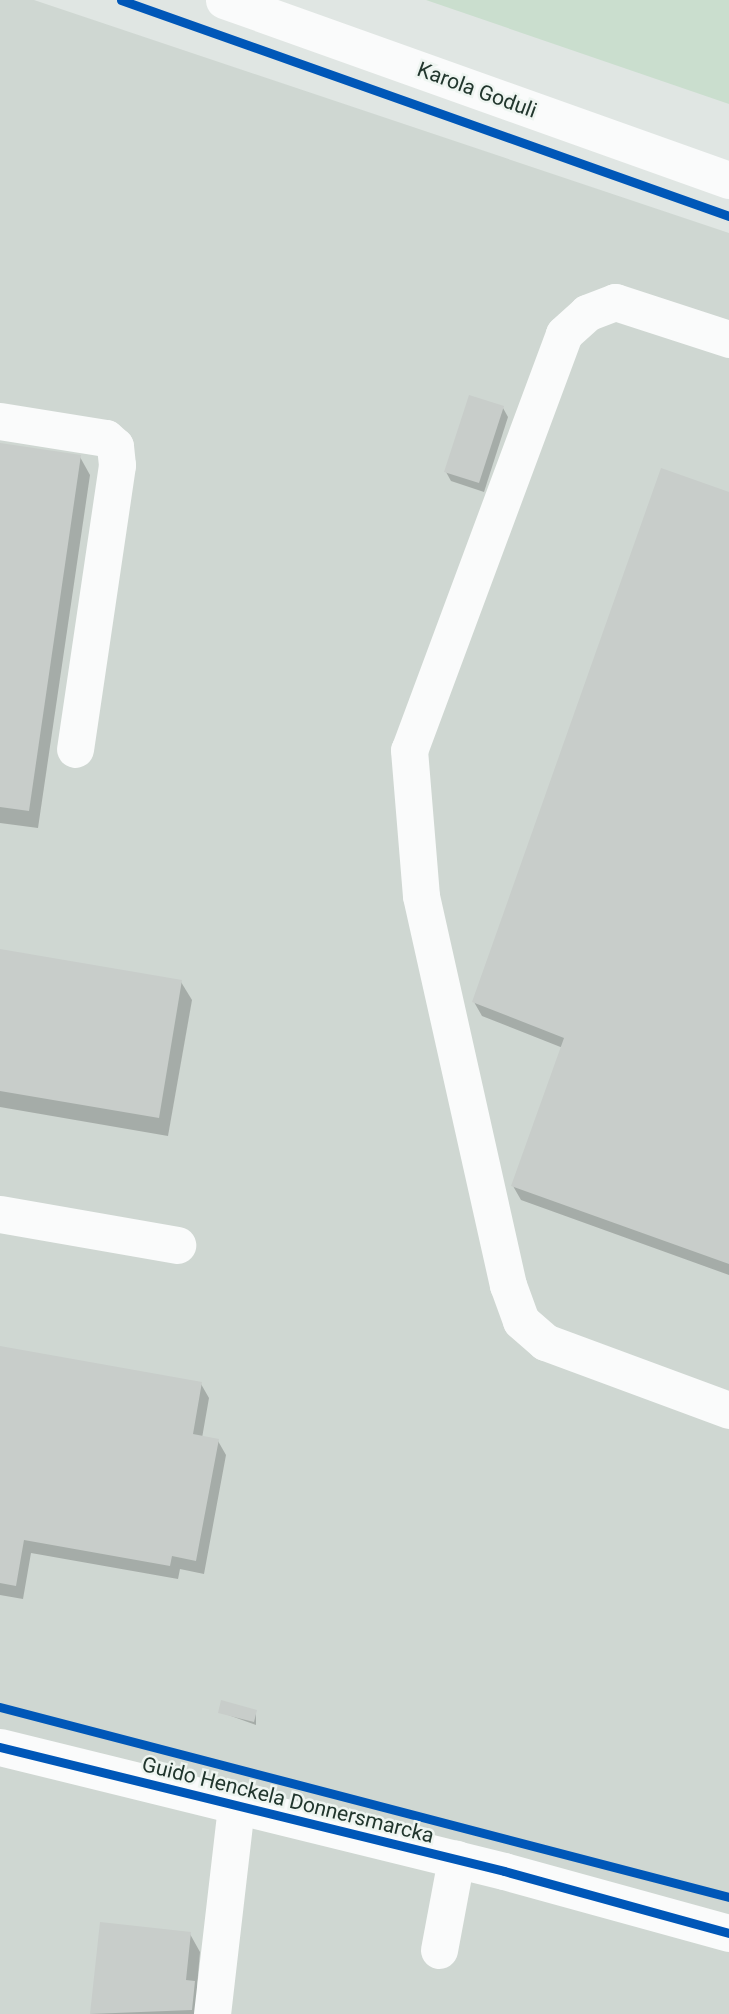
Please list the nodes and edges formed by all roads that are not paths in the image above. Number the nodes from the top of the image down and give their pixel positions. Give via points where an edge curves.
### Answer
1 (224, 0) edge
2 (286, 10) edge
3 (729, 180) edge
4 (729, 339) edge
5 (0, 421) edge
6 (75, 749) dead end
7 (0, 1214) edge
8 (177, 1245) dead end
9 (729, 1409) edge
10 (0, 1747) edge
11 (236, 1806) junction
12 (456, 1859) junction
13 (729, 1933) edge
14 (439, 1950) dead end
15 (212, 2014) edge

1 - 2 street, Karola Goduli
2 - 3 street, Karola Goduli
4 - 9 street via 615,302 587,313 564,334 409,750 421,896 508,1285 521,1321 545,1342
5 - 6 street via 106,438 115,446 117,465
7 - 8 street
10 - 11 street, Guido Henckela Donnersmarcka
11 - 12 street, Guido Henckela Donnersmarcka
11 - 15 street
12 - 13 street, Guido Henckela Donnersmarcka
12 - 14 street

